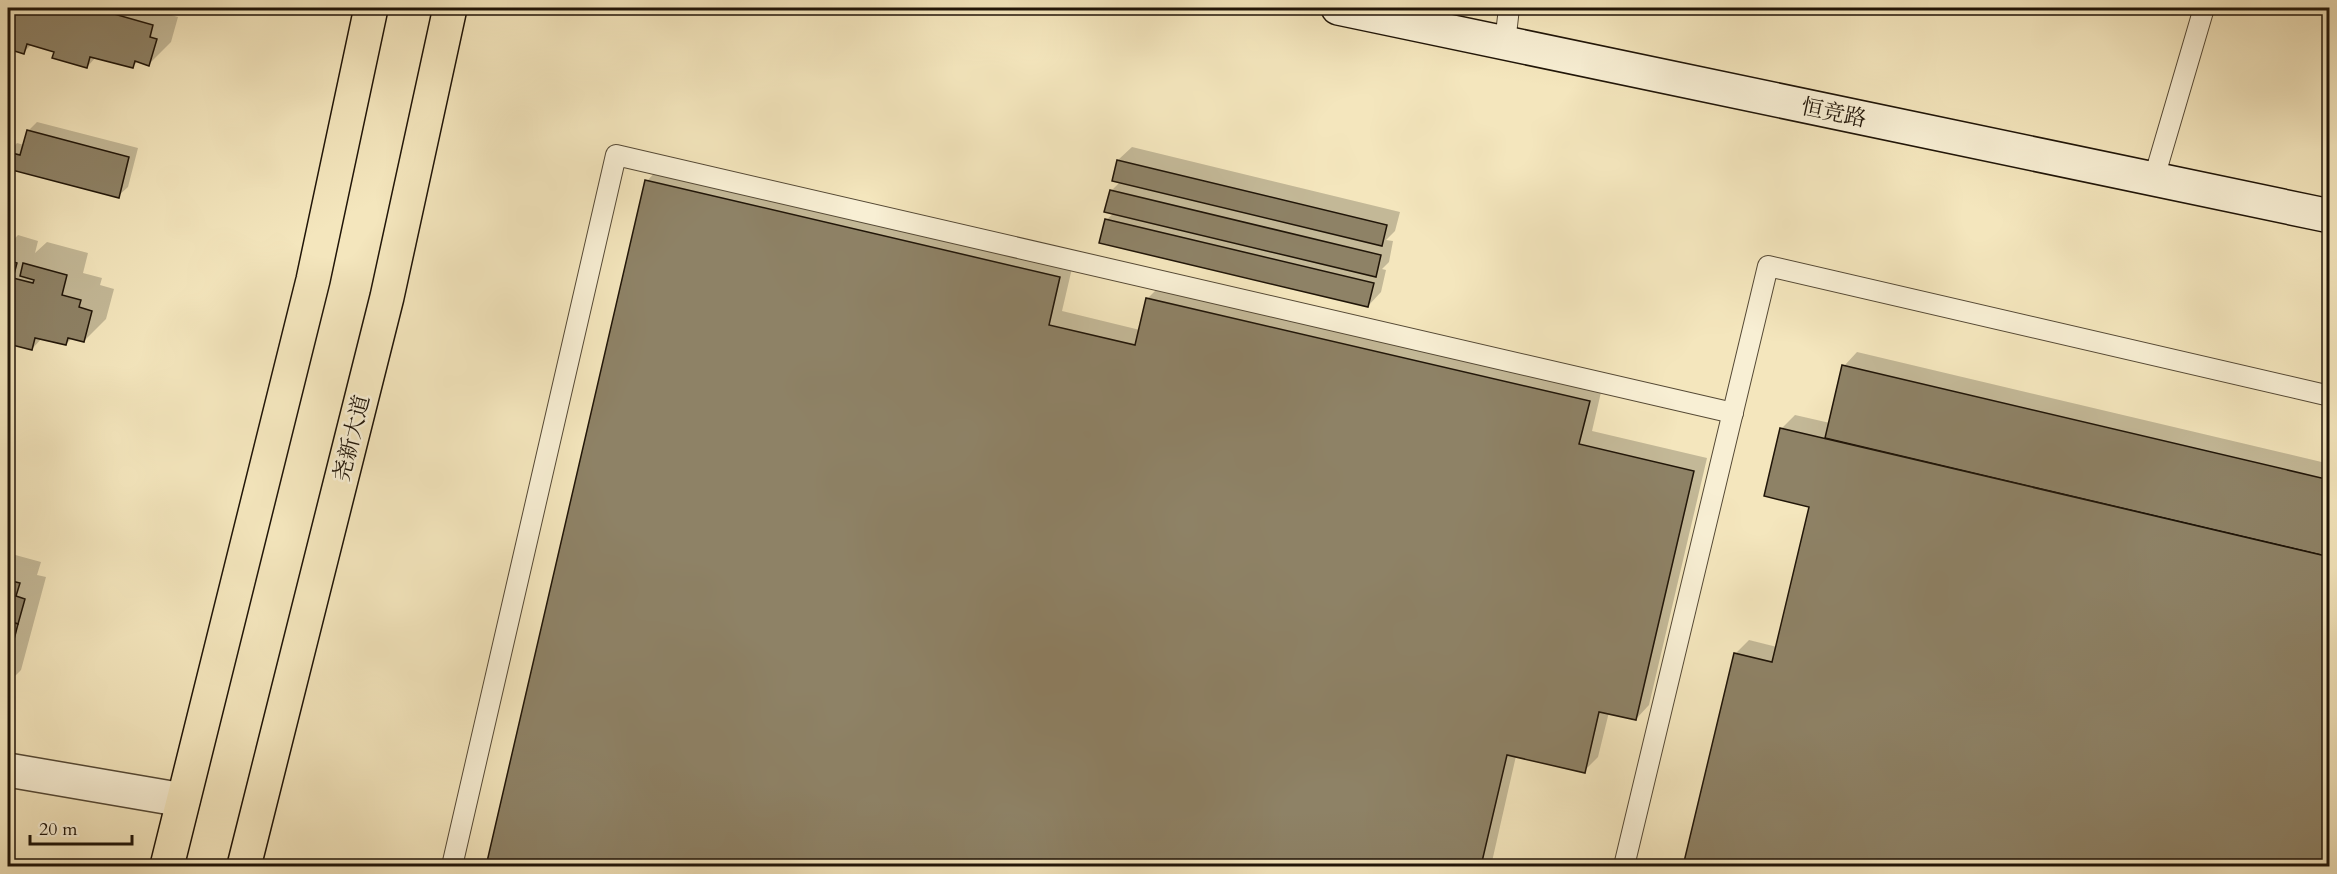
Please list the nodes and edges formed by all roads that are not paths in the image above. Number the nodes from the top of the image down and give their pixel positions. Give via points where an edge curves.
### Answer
1 (371, 8) edge
2 (450, 8) edge
3 (1338, 8) edge
4 (1509, 8) edge
5 (2204, 8) edge
6 (1505, 43) junction
7 (2154, 178) junction
8 (2330, 216) edge
9 (2330, 396) edge
10 (1733, 413) junction
11 (8, 770) edge
12 (183, 800) junction
13 (167, 867) edge
14 (244, 867) edge
15 (452, 867) edge
16 (1624, 867) edge

1 - 12 main road via 313,280
2 - 14 main road, 尧新大道 via 387,297
3 - 6 street, 恒竞路
4 - 6 lane
5 - 7 lane
6 - 7 street, 恒竞路
7 - 8 street, 恒竞路
9 - 10 lane via 1768,267
10 - 15 lane via 616,154
10 - 16 lane
11 - 12 street
12 - 13 main road

